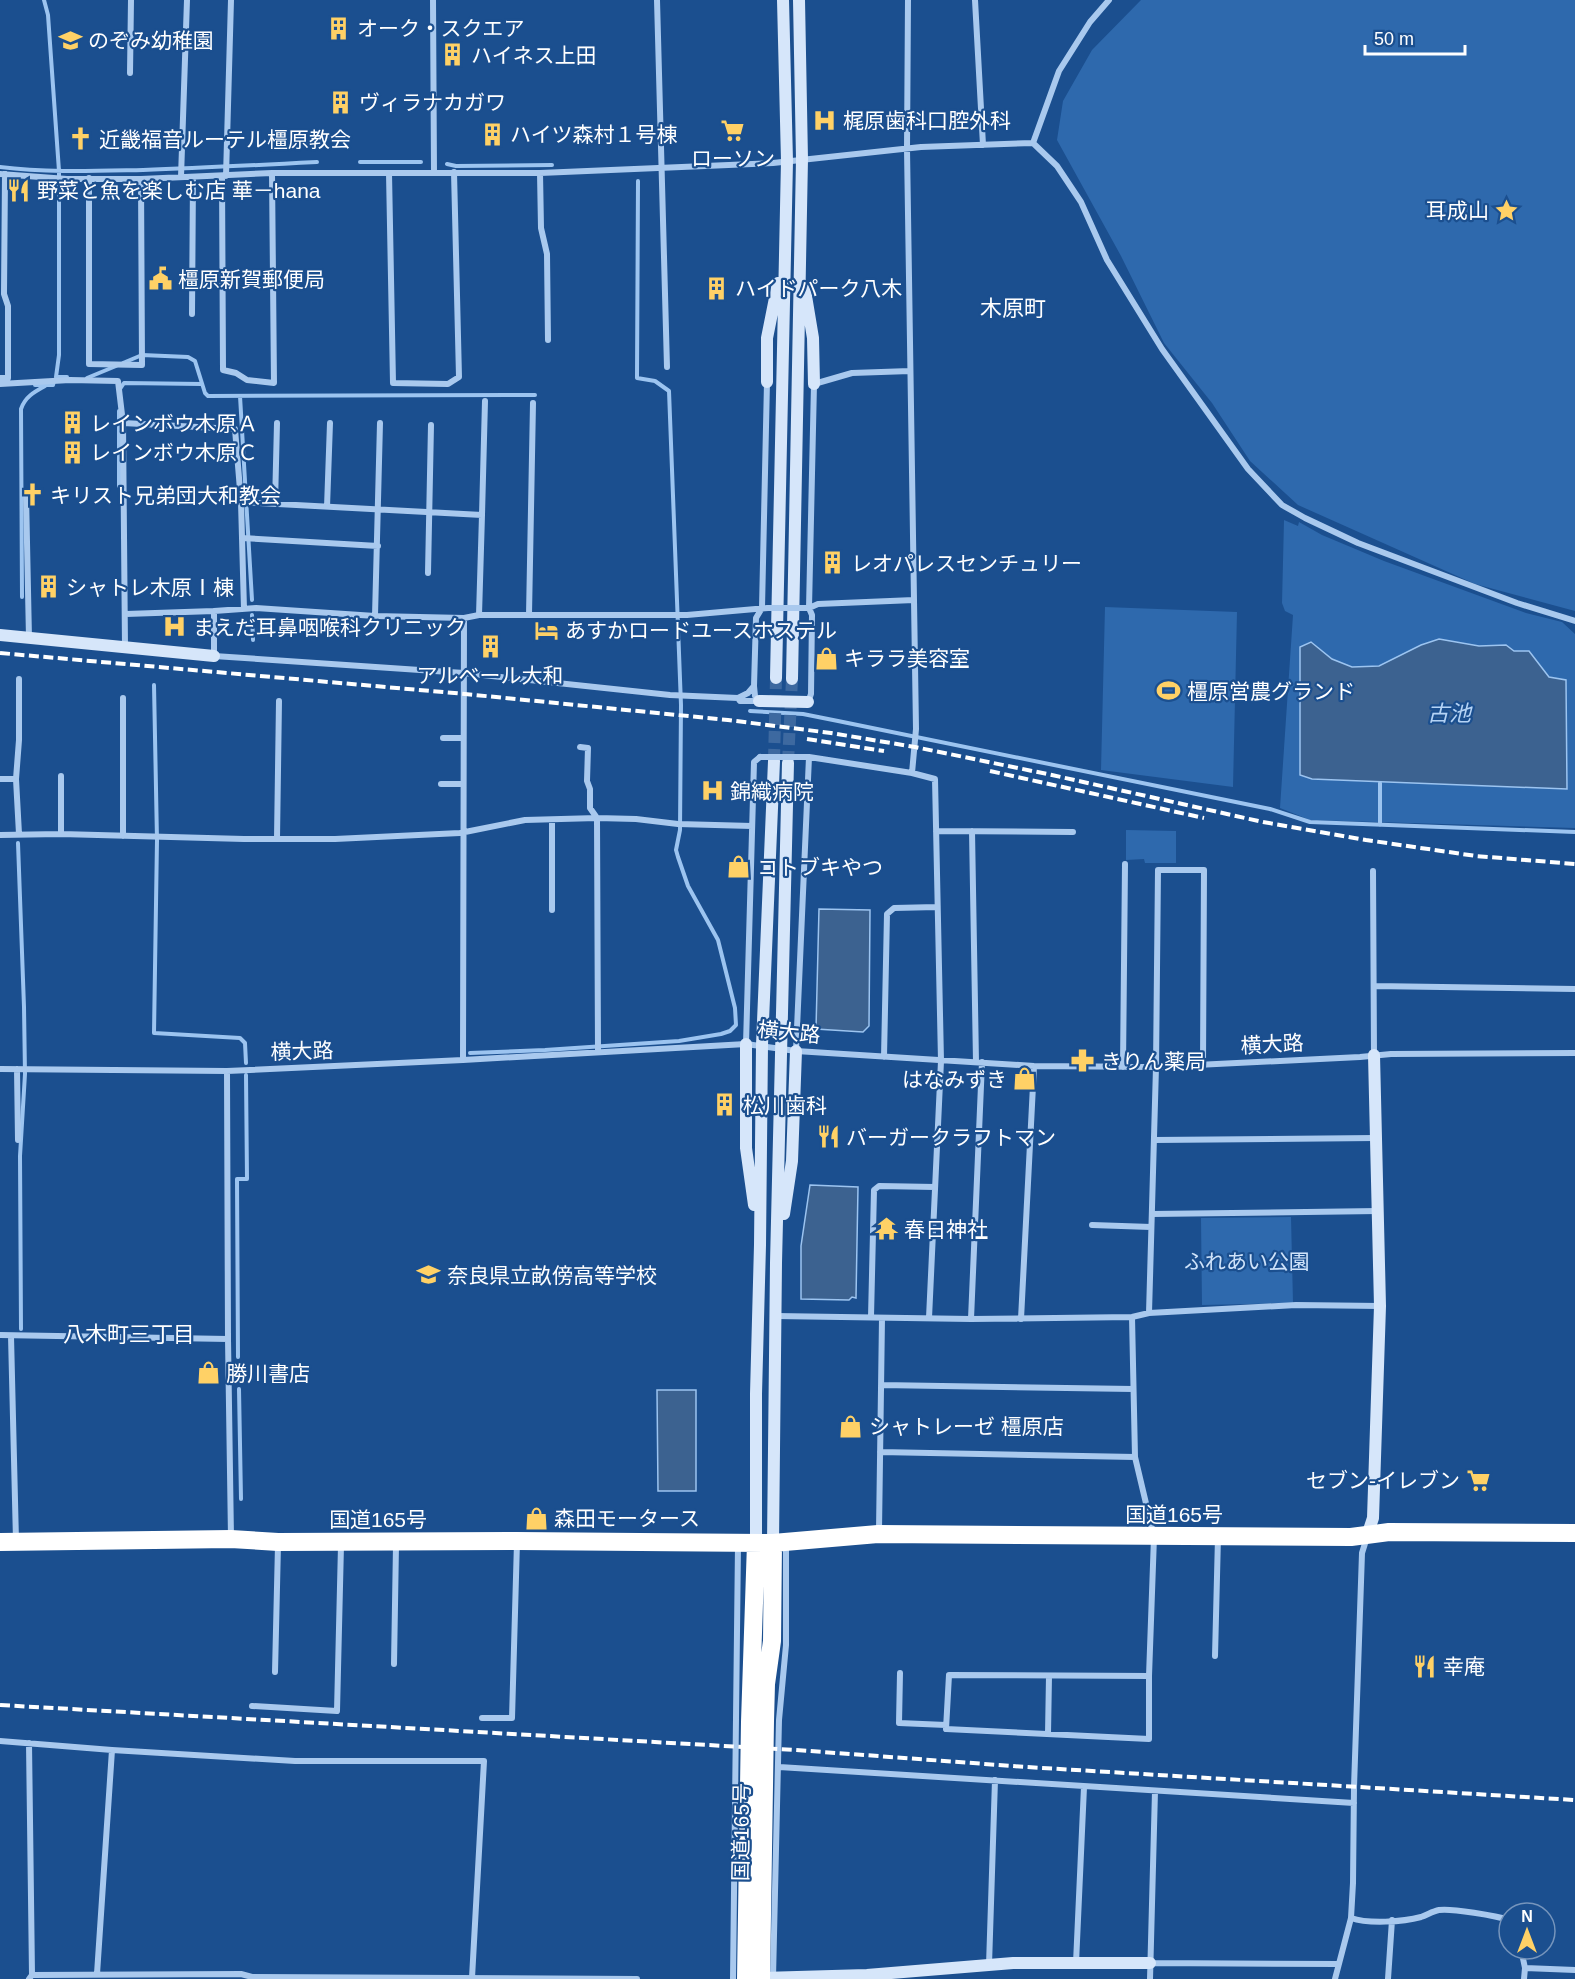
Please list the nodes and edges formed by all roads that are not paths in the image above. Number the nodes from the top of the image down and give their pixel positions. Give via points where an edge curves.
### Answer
1 (131, 0) edge
2 (188, 0) edge
3 (231, 0) edge
4 (433, 0) edge
5 (657, 0) edge
6 (783, 0) edge
7 (799, 0) edge
8 (908, 0) edge
9 (975, 0) edge
10 (1109, 0) edge
11 (130, 73) dead end
12 (1033, 144) junction
13 (983, 145) junction
14 (907, 149) junction
15 (802, 159) junction
16 (787, 161) junction
17 (662, 167) junction
18 (389, 172) junction
19 (434, 172) junction
20 (454, 172) junction
21 (272, 173) junction
22 (540, 173) junction
23 (3, 174) edge
24 (224, 176) junction
25 (181, 177) junction
26 (194, 177) junction
27 (89, 178) junction
28 (141, 179) junction
29 (785, 246) junction
30 (799, 257) junction
31 (192, 314) dead end
32 (548, 340) dead end
33 (667, 367) dead end
34 (910, 371) junction
35 (0, 378) edge
36 (766, 382) joint
37 (0, 384) edge
38 (814, 384) junction
39 (485, 401) dead end
40 (532, 403) dead end
41 (123, 423) junction
42 (278, 423) dead end
43 (330, 423) dead end
44 (380, 423) dead end
45 (431, 425) dead end
46 (26, 494) dead end
47 (241, 502) junction
48 (275, 504) junction
49 (327, 507) junction
50 (378, 509) junction
51 (429, 512) junction
52 (482, 515) junction
53 (242, 538) junction
54 (378, 546) junction
55 (428, 573) dead end
56 (914, 600) junction
57 (765, 608) junction
58 (809, 608) junction
59 (244, 609) junction
60 (214, 611) junction
61 (126, 614) junction
62 (479, 615) junction
63 (528, 615) junction
64 (375, 616) junction
65 (464, 618) junction
66 (1575, 621) edge
67 (0, 635) edge
68 (29, 638) junction
69 (125, 648) junction
70 (214, 656) junction
71 (464, 674) junction
72 (776, 678) tunnel mouth
73 (19, 679) dead end
74 (792, 679) tunnel mouth
75 (754, 686) junction
76 (123, 698) dead end
77 (738, 698) junction
78 (279, 701) dead end
79 (759, 701) junction
80 (808, 702) joint
81 (443, 738) dead end
82 (463, 738) junction
83 (580, 747) dead end
84 (809, 757) junction
85 (793, 760) junction
86 (774, 761) tunnel mouth
87 (912, 773) junction
88 (61, 776) dead end
89 (0, 779) edge
90 (16, 779) junction
91 (441, 784) dead end
92 (463, 784) junction
93 (597, 818) junction
94 (552, 820) junction
95 (752, 826) junction
96 (936, 831) junction
97 (972, 831) junction
98 (463, 832) junction
99 (1073, 832) dead end
100 (19, 834) junction
101 (62, 834) junction
102 (0, 835) edge
103 (123, 836) junction
104 (277, 839) junction
105 (1125, 864) dead end
106 (1373, 871) dead end
107 (937, 907) junction
108 (552, 910) dead end
109 (1374, 986) junction
110 (1575, 989) edge
111 (746, 1044) junction
112 (762, 1045) junction
113 (782, 1049) junction
114 (796, 1051) junction
115 (598, 1052) junction
116 (1575, 1053) edge
117 (1374, 1055) junction
118 (884, 1057) junction
119 (463, 1060) junction
120 (941, 1060) junction
121 (979, 1062) junction
122 (1203, 1065) junction
123 (1034, 1066) junction
124 (1124, 1066) junction
125 (1156, 1066) junction
126 (0, 1069) edge
127 (17, 1069) junction
128 (227, 1071) junction
129 (1375, 1138) junction
130 (18, 1140) dead end
131 (1154, 1140) junction
132 (935, 1187) junction
133 (1378, 1211) junction
134 (1152, 1214) junction
135 (1092, 1225) dead end
136 (1151, 1227) junction
137 (760, 1245) junction
138 (776, 1263) junction
139 (1380, 1306) junction
140 (1149, 1312) junction
141 (775, 1316) junction
142 (872, 1317) junction
143 (1132, 1317) junction
144 (882, 1318) junction
145 (929, 1318) junction
146 (971, 1319) junction
147 (1021, 1319) junction
148 (0, 1335) edge
149 (12, 1336) junction
150 (228, 1339) junction
151 (881, 1385) junction
152 (1133, 1389) junction
153 (880, 1452) junction
154 (1135, 1457) junction
155 (1368, 1533) junction
156 (1575, 1533) edge
157 (879, 1534) junction
158 (1154, 1537) junction
159 (1218, 1537) junction
160 (231, 1539) junction
161 (396, 1541) junction
162 (517, 1541) junction
163 (8, 1542) edge
164 (278, 1542) junction
165 (341, 1542) junction
166 (764, 1542) junction
167 (1215, 1656) dead end
168 (394, 1664) dead end
169 (274, 1672) dead end
170 (900, 1673) dead end
171 (1049, 1676) junction
172 (1149, 1676) junction
173 (252, 1706) dead end
174 (482, 1718) dead end
175 (946, 1725) junction
176 (1048, 1734) junction
177 (0, 1741) edge
178 (30, 1743) junction
179 (112, 1750) junction
180 (779, 1767) junction
181 (995, 1780) junction
182 (1084, 1787) junction
183 (1155, 1791) junction
184 (1354, 1803) junction
185 (1497, 1916) edge
186 (1351, 1918) junction
187 (1392, 1920) junction
188 (1524, 1961) edge
189 (1076, 1963) junction
190 (1150, 1963) junction
191 (1338, 1964) junction
192 (990, 1965) junction
193 (1525, 1968) junction
194 (1575, 1970) edge
195 (97, 1974) junction
196 (31, 1977) edge
197 (372, 1978) edge
198 (472, 1978) edge
199 (480, 1978) edge
200 (550, 1978) edge
201 (637, 1979) edge
202 (754, 1979) edge
203 (1150, 1979) edge
204 (1335, 1979) edge
205 (1388, 1979) edge
206 (1524, 1979) edge

1 - 11 street
2 - 25 street
3 - 24 street
4 - 19 street
5 - 17 street
6 - 16 street
7 - 15 street
8 - 14 street
9 - 13 street
10 - 12 street via 1059,71
12 - 13 street
12 - 66 street via 1057,166 1081,202 1107,260 1162,349 1248,470 1282,505 1358,543
13 - 14 street
14 - 15 street
14 - 34 street
15 - 16 street
15 - 30 street
16 - 17 street
16 - 29 street
17 - 22 street
17 - 33 street
18 - 19 street
18 - 20 street via 393,383 448,384 459,377
18 - 21 street
19 - 20 street
20 - 22 street
21 - 24 street
21 - 24 street via 274,383 247,380 223,370
22 - 32 street via 541,228 547,254
23 - 27 street
23 - 35 street via 8,378
24 - 26 street
25 - 26 street
25 - 28 street
26 - 31 street
27 - 28 street
27 - 28 street via 89,364 142,365
29 - 36 street via 767,338
29 - 72 street
30 - 38 street via 813,338
30 - 74 street
34 - 38 street via 852,373
34 - 56 street
36 - 57 street
37 - 41 street via 118,381
38 - 58 street
39 - 52 street
40 - 63 street
41 - 47 street via 235,429
41 - 61 street
42 - 48 street
43 - 49 street
44 - 50 street
45 - 51 street
46 - 68 street
47 - 48 street
47 - 53 street
48 - 49 street
49 - 50 street
50 - 51 street
50 - 54 street
51 - 52 street
51 - 55 street
52 - 62 street
53 - 54 street
53 - 59 street
54 - 64 street
56 - 58 street via 818,604
56 - 87 street via 916,729
57 - 58 street, bridge
57 - 63 street via 687,615
57 - 75 street via 756,618
58 - 80 street via 812,615
59 - 60 street
59 - 64 street
60 - 61 street
60 - 70 street
61 - 69 street
62 - 63 street
62 - 65 street
64 - 65 street
65 - 71 street
67 - 68 street
68 - 69 street
69 - 70 street
70 - 71 street
71 - 77 street
71 - 82 street
73 - 90 street
75 - 77 street
75 - 79 street
76 - 103 street
77 - 79 street
78 - 104 street
79 - 80 street, bridge
81 - 82 street
82 - 92 street
83 - 93 street via 588,748 590,808
84 - 85 street
84 - 87 street
84 - 114 street
85 - 95 street, bridge via 760,757 754,762
85 - 113 street
86 - 112 street
87 - 96 street via 934,779
88 - 101 street
89 - 90 street
90 - 100 street
91 - 92 street
92 - 98 street
93 - 94 street
93 - 95 street
93 - 115 street
94 - 98 street via 525,820
94 - 108 street
95 - 111 street
96 - 97 street
96 - 107 street
97 - 99 street
97 - 121 street
98 - 104 street
98 - 119 street
100 - 101 street
100 - 102 street
101 - 103 street
103 - 104 street
105 - 124 street
106 - 109 street
107 - 118 street via 894,908 887,914
107 - 120 street
109 - 110 street
109 - 117 street
111 - 112 street, 横大路
111 - 115 street, 横大路
111 - 137 street via 746,1148
112 - 113 street, 横大路
112 - 137 street
113 - 114 street, 横大路
113 - 138 street
114 - 118 street, 横大路
114 - 138 street via 792,1161
115 - 119 street, 横大路
116 - 117 street, 横大路
117 - 122 street, 横大路
117 - 129 street
118 - 120 street, 横大路
119 - 128 street, 横大路
120 - 121 street, 横大路
120 - 132 street
121 - 123 street, 横大路
121 - 146 street
122 - 125 street, 横大路
122 - 125 street via 1204,870 1158,870
123 - 124 street, 横大路
123 - 147 street
124 - 125 street, 横大路
125 - 131 street
126 - 127 street, 横大路
127 - 128 street, 横大路
127 - 130 street
128 - 150 street
129 - 131 street
129 - 133 street
131 - 134 street
132 - 142 street via 879,1186 874,1190
132 - 145 street
133 - 134 street
133 - 139 street
134 - 136 street
135 - 136 street
136 - 140 street
137 - 166 street via 756,1394
138 - 141 street
139 - 140 street via 1296,1305
139 - 155 street via 1373,1518
140 - 143 street
141 - 142 street
141 - 166 street
142 - 144 street
143 - 147 street
143 - 152 street
144 - 145 street
144 - 151 street
145 - 146 street
146 - 147 street
148 - 149 street
149 - 150 street
149 - 163 street
150 - 160 street
151 - 152 street
151 - 153 street
152 - 154 street
153 - 154 street
153 - 157 street
154 - 158 street
155 - 156 highway, 国道165号
155 - 159 highway, 国道165号 via 1351,1537
155 - 184 street via 1362,1553
157 - 158 highway, 国道165号
157 - 166 highway, 国道165号
158 - 159 highway, 国道165号
158 - 172 street
159 - 167 street
160 - 163 highway, 国道165号
160 - 164 highway, 国道165号
161 - 162 highway, 国道165号
161 - 165 highway, 国道165号
161 - 168 street
162 - 166 highway, 国道165号
162 - 174 street via 512,1718
164 - 165 highway, 国道165号
164 - 169 street
165 - 173 street via 337,1711
166 - 180 street via 786,1645
166 - 202 street
166 - 202 highway, 国道165号 via 772,1641 766,1684
170 - 175 street via 899,1723
171 - 172 street
171 - 175 street via 949,1675
171 - 176 street
172 - 176 street via 1149,1739
175 - 176 street via 946,1729
177 - 178 street
178 - 179 street
178 - 196 street
179 - 195 street
179 - 198 street via 295,1761 484,1761
180 - 181 street
180 - 202 street
181 - 182 street
181 - 192 street
182 - 183 street
182 - 189 street
183 - 184 street
183 - 190 street
184 - 186 street
185 - 187 street via 1440,1910
186 - 187 street
186 - 191 street
187 - 205 street
188 - 193 street
189 - 190 street
189 - 192 street
190 - 191 street
190 - 203 street
191 - 204 street
192 - 202 street
193 - 194 street
193 - 206 street
195 - 196 street
195 - 197 street
197 - 198 street
198 - 199 street
199 - 200 street
200 - 201 street

